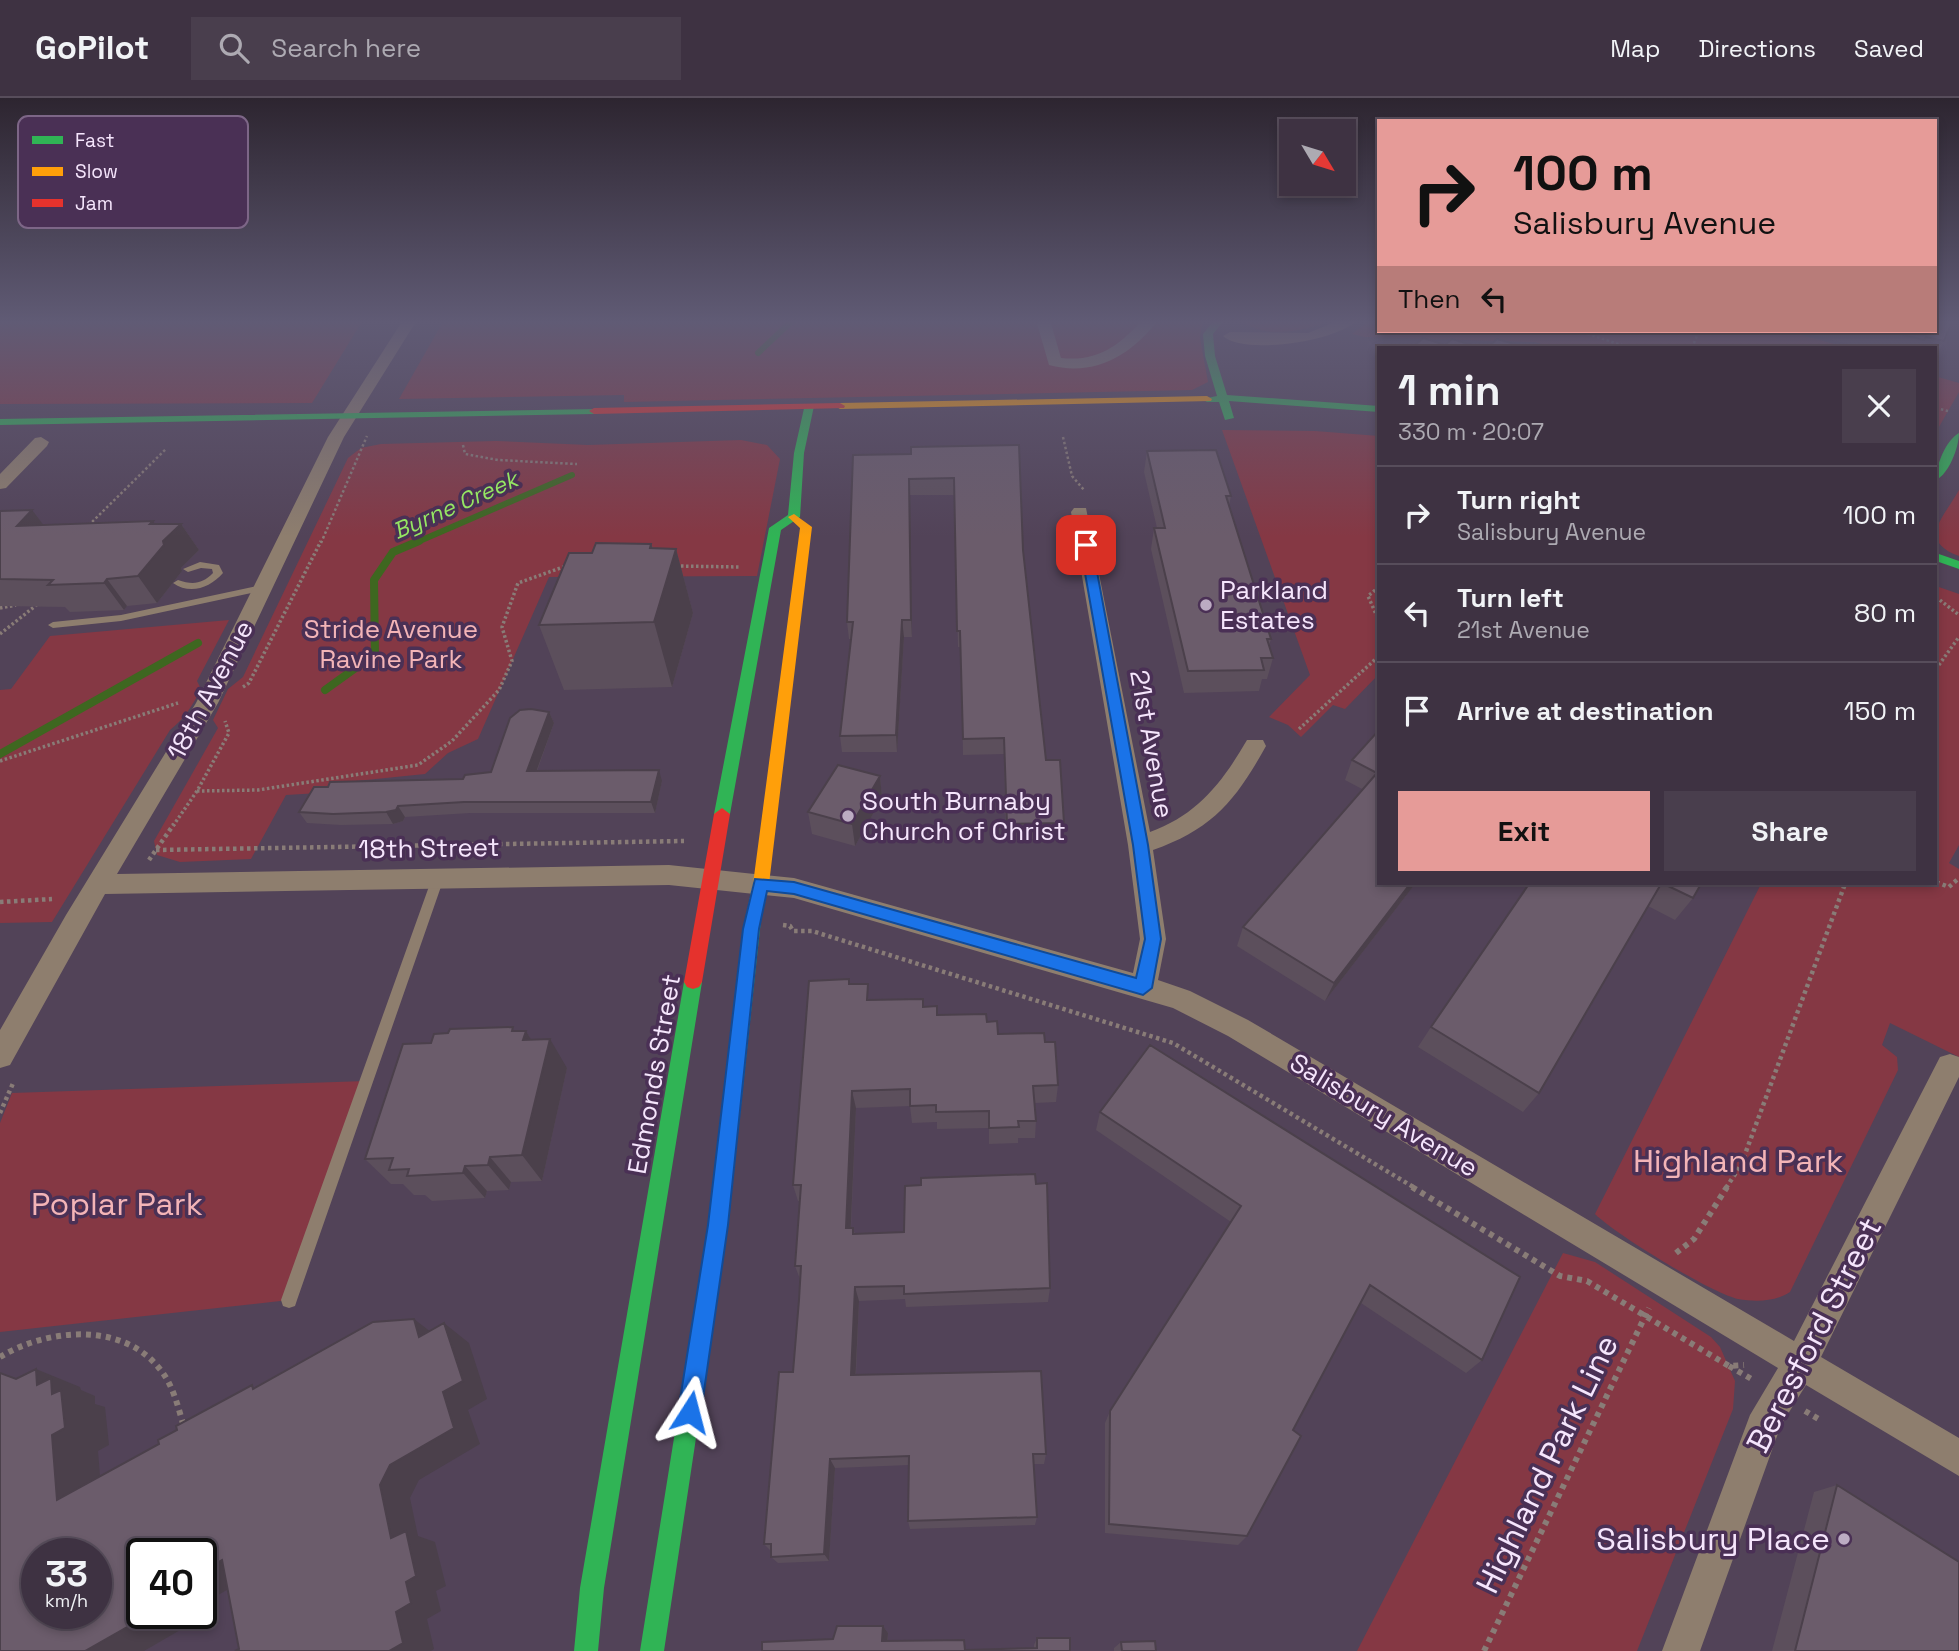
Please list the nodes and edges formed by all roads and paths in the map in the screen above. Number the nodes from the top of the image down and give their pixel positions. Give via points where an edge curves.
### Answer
1 (364, 392) edge
2 (1222, 392) edge
3 (1242, 392) edge
4 (1244, 392) edge
5 (1248, 392) edge
6 (1223, 398) junction
7 (809, 406) junction
8 (1937, 408) edge
9 (1377, 409) edge
10 (1948, 411) dead end
11 (348, 418) junction
12 (1211, 418) dead end
13 (1229, 418) junction
14 (1307, 420) dead end
15 (0, 422) edge
16 (1377, 425) edge
17 (783, 426) dead end
18 (812, 426) junction
19 (1959, 436) edge
20 (326, 437) junction
21 (1063, 437) dead end
22 (41, 442) junction
23 (60, 442) dead end
24 (359, 442) joint
25 (14, 443) dead end
26 (463, 445) dead end
27 (166, 449) dead end
28 (577, 464) dead end
29 (1937, 475) edge
30 (0, 484) edge
31 (1082, 501) joint
32 (793, 517) junction
33 (83, 533) edge
34 (1937, 557) edge
35 (577, 565) edge
36 (1959, 565) edge
37 (674, 566) edge
38 (744, 567) dead end
39 (188, 569) dead end
40 (178, 583) dead end
41 (200, 586) junction
42 (262, 588) junction
43 (1377, 589) edge
44 (1937, 598) edge
45 (29, 600) edge
46 (196, 601) junction
47 (19, 604) edge
48 (0, 608) edge
49 (1959, 615) edge
50 (1377, 616) edge
51 (52, 625) dead end
52 (0, 634) edge
53 (1959, 637) edge
54 (1377, 658) edge
55 (1937, 667) edge
56 (238, 690) dead end
57 (184, 703) dead end
58 (228, 710) dead end
59 (1299, 729) dead end
60 (1255, 747) dead end
61 (0, 761) edge
62 (197, 791) junction
63 (684, 841) dead end
64 (1140, 845) junction
65 (438, 878) junction
66 (710, 878) junction
67 (1959, 878) edge
68 (1937, 882) edge
69 (99, 884) junction
70 (761, 884) junction
71 (1845, 885) edge
72 (52, 899) dead end
73 (0, 902) edge
74 (790, 926) dead end
75 (1143, 988) junction
76 (0, 1055) edge
77 (1954, 1068) edge
78 (1672, 1264) dead end
79 (1655, 1299) dead end
80 (289, 1300) dead end
81 (1643, 1318) junction
82 (0, 1357) edge
83 (1801, 1363) junction
84 (188, 1438) edge
85 (1959, 1458) edge
86 (586, 1651) edge
87 (652, 1651) edge
88 (1484, 1651) edge
89 (1681, 1651) edge

1 - 11 street, 18th Avenue
2 - 6 street
3 - 6 street
4 - 13 street via 1250,418
5 - 9 street
6 - 7 street
6 - 13 street
7 - 11 street
7 - 18 street
8 - 10 path
11 - 15 street
11 - 20 street, 18th Avenue
12 - 13 street
14 - 16 street
17 - 18 street
18 - 32 street via 799,453
19 - 29 street
20 - 24 street
20 - 42 street, 18th Avenue
21 - 31 path
22 - 23 street
22 - 25 street
22 - 30 street
24 - 56 path via 313,560 249,683
26 - 28 path via 465,454 498,460
27 - 33 path
31 - 64 street, 21st Avenue
32 - 66 street, Edmonds Street via 775,528
32 - 70 street via 806,527
34 - 36 street
35 - 62 path via 563,564 518,583 502,627 512,661 499,690 452,741 418,765 258,790
37 - 38 path
39 - 41 lane via 206,565 218,569 212,580
40 - 41 lane
41 - 46 lane
42 - 46 lane
42 - 69 street, 18th Avenue via 207,703
43 - 50 path via 1368,596
44 - 49 path
45 - 52 path via 40,598
46 - 51 lane via 121,618
47 - 48 path
53 - 55 path
54 - 59 path
57 - 61 path
58 - 62 path via 229,733
60 - 64 street via 1237,781 1205,816 1175,834
62 - 63 path via 156,850
64 - 75 street, 21st Avenue via 1153,939
65 - 66 street, 18th Street
65 - 69 street, 18th Street
65 - 80 lane
66 - 70 street, 18th Street
66 - 86 street, Edmonds Street via 592,1588
67 - 68 path via 1949,887
69 - 76 street, 18th Avenue
70 - 75 street, Salisbury Avenue via 794,888
70 - 87 street via 751,929 718,1225
71 - 78 path via 1741,1165 1694,1239 1675,1254
72 - 73 path
74 - 81 path via 793,931 812,931 1173,1043 1560,1276 1587,1281
75 - 83 street, Salisbury Avenue via 1181,999 1238,1028
77 - 83 street, Beresford Street
79 - 81 path, Highland Park Line
81 - 83 path via 1729,1366
81 - 88 path, Highland Park Line
82 - 84 path via 50,1337 86,1335 125,1342 153,1360 166,1376
83 - 85 street, Salisbury Avenue
83 - 89 street, Beresford Street via 1767,1415

